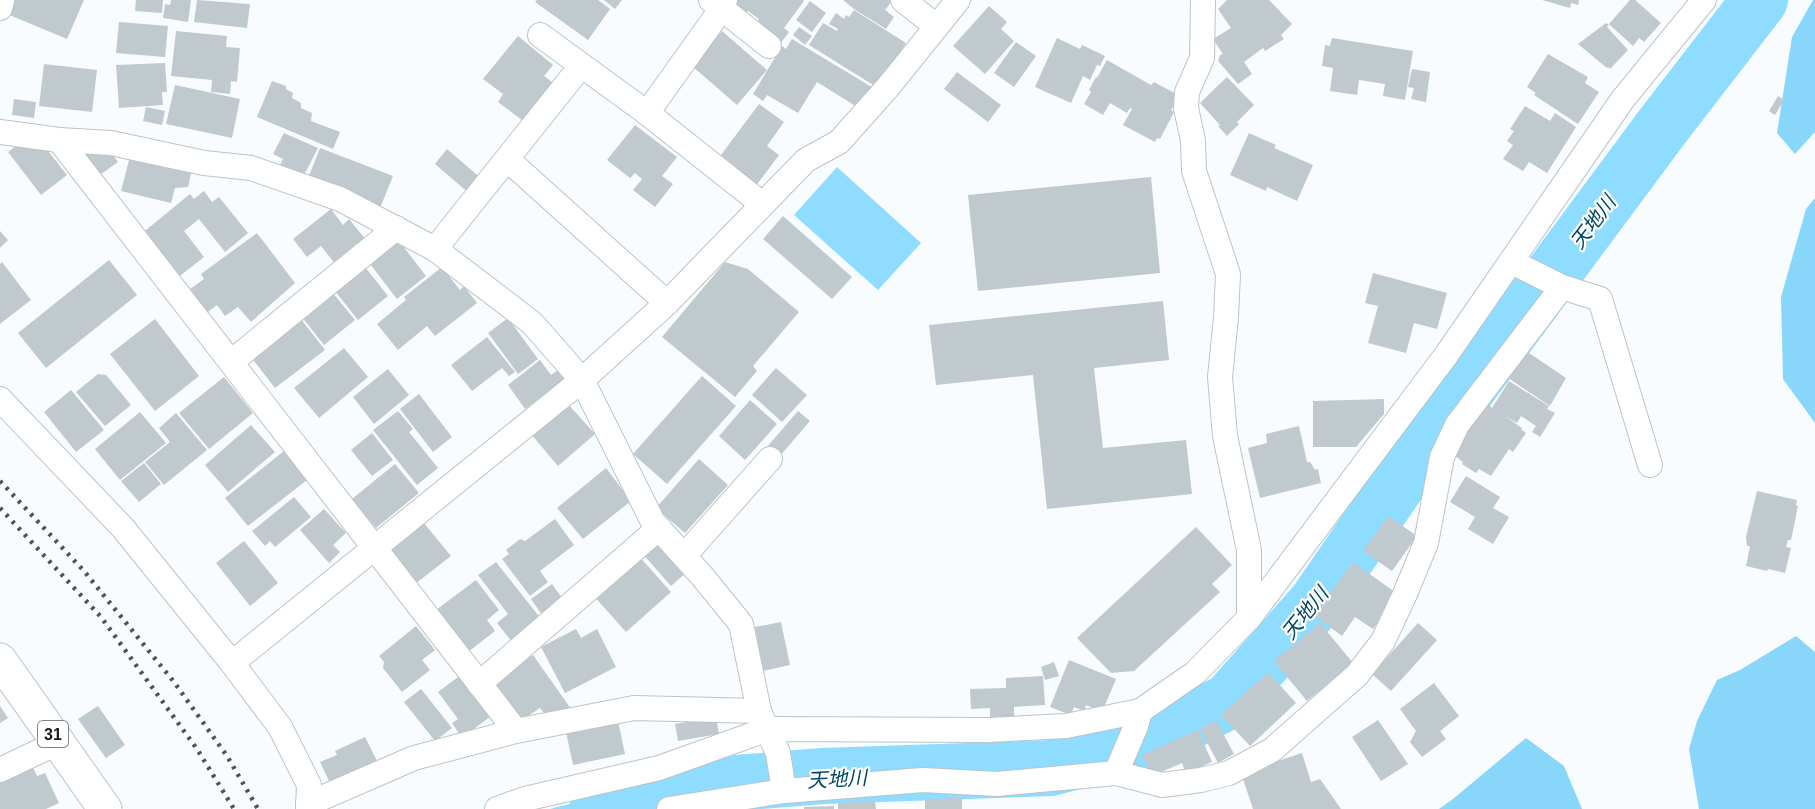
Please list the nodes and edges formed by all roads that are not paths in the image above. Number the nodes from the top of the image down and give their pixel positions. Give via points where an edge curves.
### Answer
1 (2, 0) edge
2 (903, 0) edge
3 (958, 0) edge
4 (1203, 0) edge
5 (1704, 0) edge
6 (719, 3) edge
7 (0, 8) edge
8 (936, 26) junction
9 (540, 35) dead end
10 (769, 46) dead end
11 (581, 66) junction
12 (646, 113) junction
13 (0, 132) edge
14 (59, 140) junction
15 (507, 159) junction
16 (762, 204) junction
17 (396, 228) junction
18 (435, 249) junction
19 (1512, 262) junction
20 (1562, 287) junction
21 (667, 303) junction
22 (231, 362) junction
23 (582, 380) junction
24 (0, 399) edge
25 (770, 459) dead end
26 (1650, 465) dead end
27 (659, 528) junction
28 (374, 549) junction
29 (684, 556) junction
30 (1249, 618) junction
31 (0, 660) edge
32 (232, 663) junction
33 (479, 684) junction
34 (1138, 718) junction
35 (764, 720) junction
36 (516, 731) junction
37 (59, 742) junction
38 (0, 770) edge
39 (1116, 773) junction
40 (784, 791) junction
41 (308, 806) edge
42 (105, 809) edge
43 (497, 809) edge
44 (669, 809) edge

1 - 7 street
2 - 8 street
3 - 8 street
4 - 30 street via 1202,58 1187,92 1186,108 1194,171 1228,274 1220,377 1225,436 1249,550
5 - 19 street via 1623,99
6 - 10 street
6 - 12 street
8 - 16 street via 839,142 806,160
9 - 11 street
11 - 12 street
11 - 15 street
12 - 16 street
13 - 14 street
14 - 17 street via 111,143 204,163 251,168 340,199
14 - 22 street
15 - 18 street
15 - 21 street
16 - 21 street
17 - 18 street
17 - 22 street
18 - 23 street via 532,323
19 - 20 street
19 - 30 street
20 - 26 street via 1600,299
20 - 39 street via 1457,425 1442,458 1432,517 1416,569 1383,641 1357,675 1272,750 1230,773 1162,785
21 - 23 street
22 - 28 street
23 - 27 street
23 - 28 street
24 - 32 street via 123,528
25 - 29 street
27 - 29 street
27 - 33 street
28 - 32 street
28 - 33 street
29 - 35 street via 741,624
30 - 34 street via 1195,673
31 - 37 highway, 31
32 - 41 street via 280,727 309,785
33 - 36 street
34 - 35 street via 989,730
34 - 39 street
35 - 36 street via 634,708
35 - 40 street via 778,753
35 - 43 street via 659,768
36 - 41 street via 414,758
37 - 38 street
37 - 42 highway, 31
39 - 40 street via 997,784 923,780
40 - 44 street

